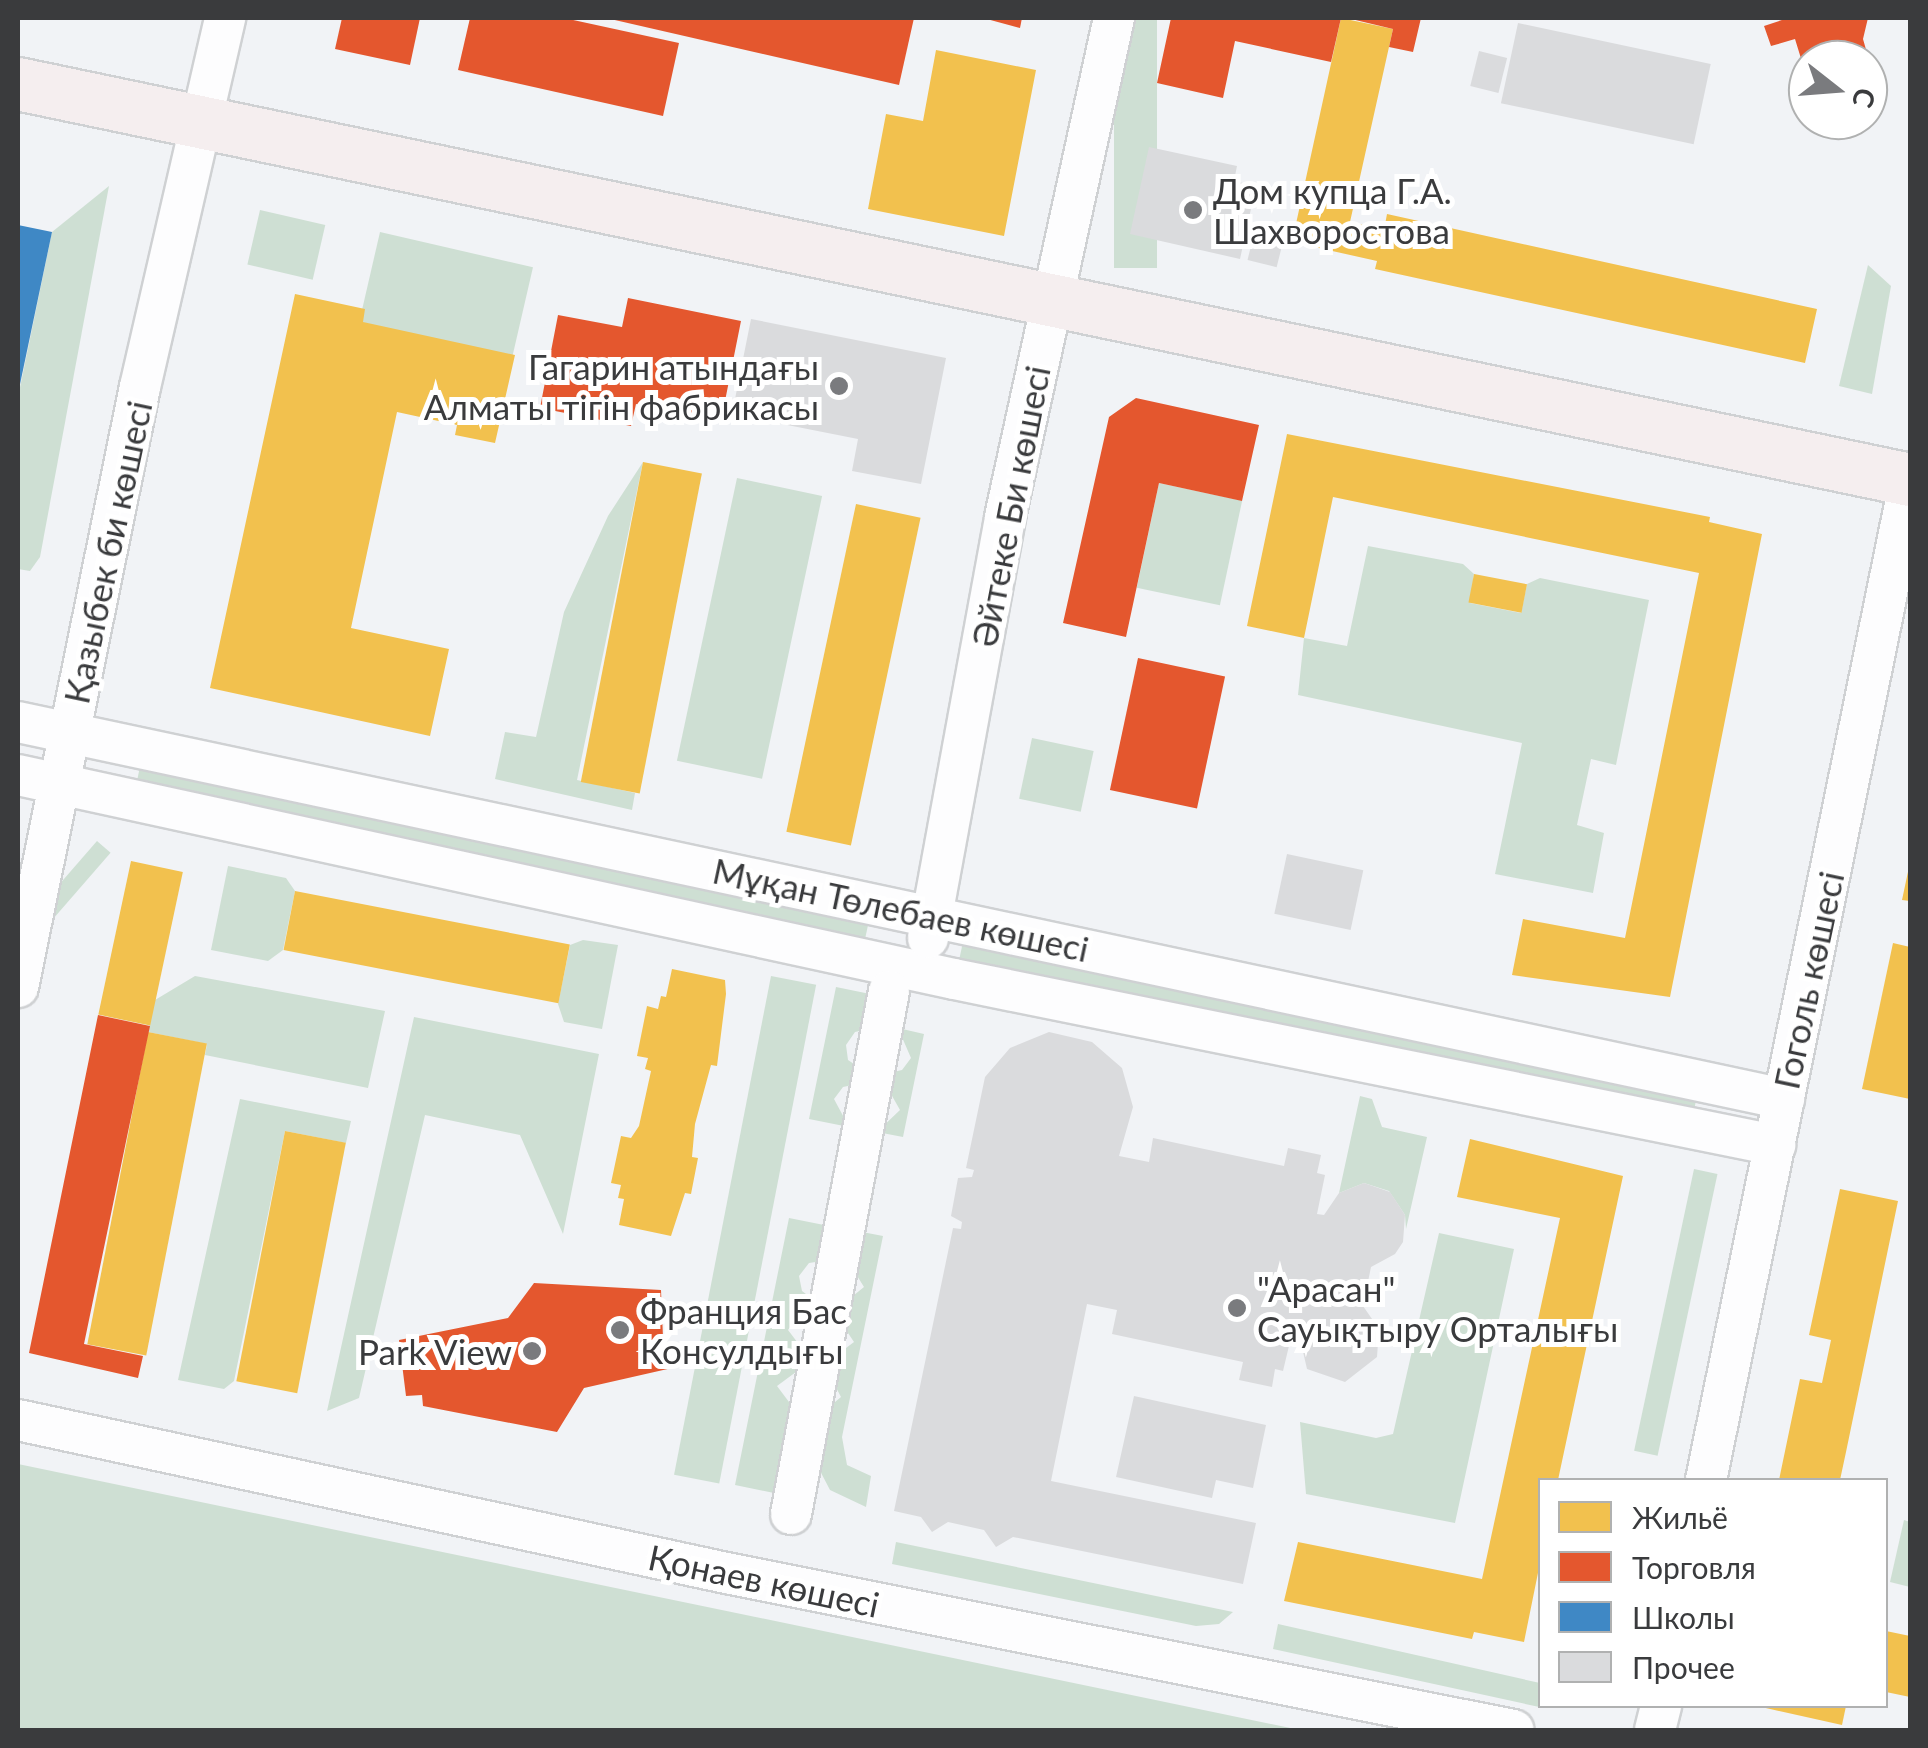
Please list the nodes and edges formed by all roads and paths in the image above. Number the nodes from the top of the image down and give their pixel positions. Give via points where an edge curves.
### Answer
1 (225, 18) edge
2 (1114, 18) edge
3 (18, 84) edge
4 (205, 119) junction
5 (1051, 304) junction
6 (1911, 480) edge
7 (18, 722) edge
8 (70, 732) junction
9 (18, 775) edge
10 (60, 784) junction
11 (932, 916) junction
12 (911, 987) junction
13 (18, 988) edge
14 (1784, 1098) junction
15 (1775, 1145) junction
16 (18, 1420) edge
17 (1706, 1478) edge
18 (791, 1514) dead end
19 (1513, 1730) edge

1 - 4 street
2 - 5 street, Әйтеке Би көшесі
3 - 4 main road
4 - 5 main road
4 - 8 street, Қазыбек би көшесі via 140,386
5 - 6 main road
5 - 11 street, Әйтеке Би көшесі
6 - 14 street, Гоголь көшесі
7 - 8 street, Мұқан Төлебаев көшесі
8 - 10 street, Қазыбек би көшесі
8 - 11 street, Мұқан Төлебаев көшесі
9 - 10 street, Мұқан Төлебаев көшесі
10 - 12 street, Мұқан Төлебаев көшесі
10 - 13 street, Қазыбек би көшесі
11 - 12 street, Әйтеке Би көшесі
11 - 14 street, Мұқан Төлебаев көшесі
12 - 15 street, Мұқан Төлебаев көшесі
12 - 18 street, Әйтеке Би көшесі
14 - 15 street, Гоголь көшесі
15 - 17 street, Гоголь көшесі
16 - 19 street, Қонаев көшесі via 745,1576

